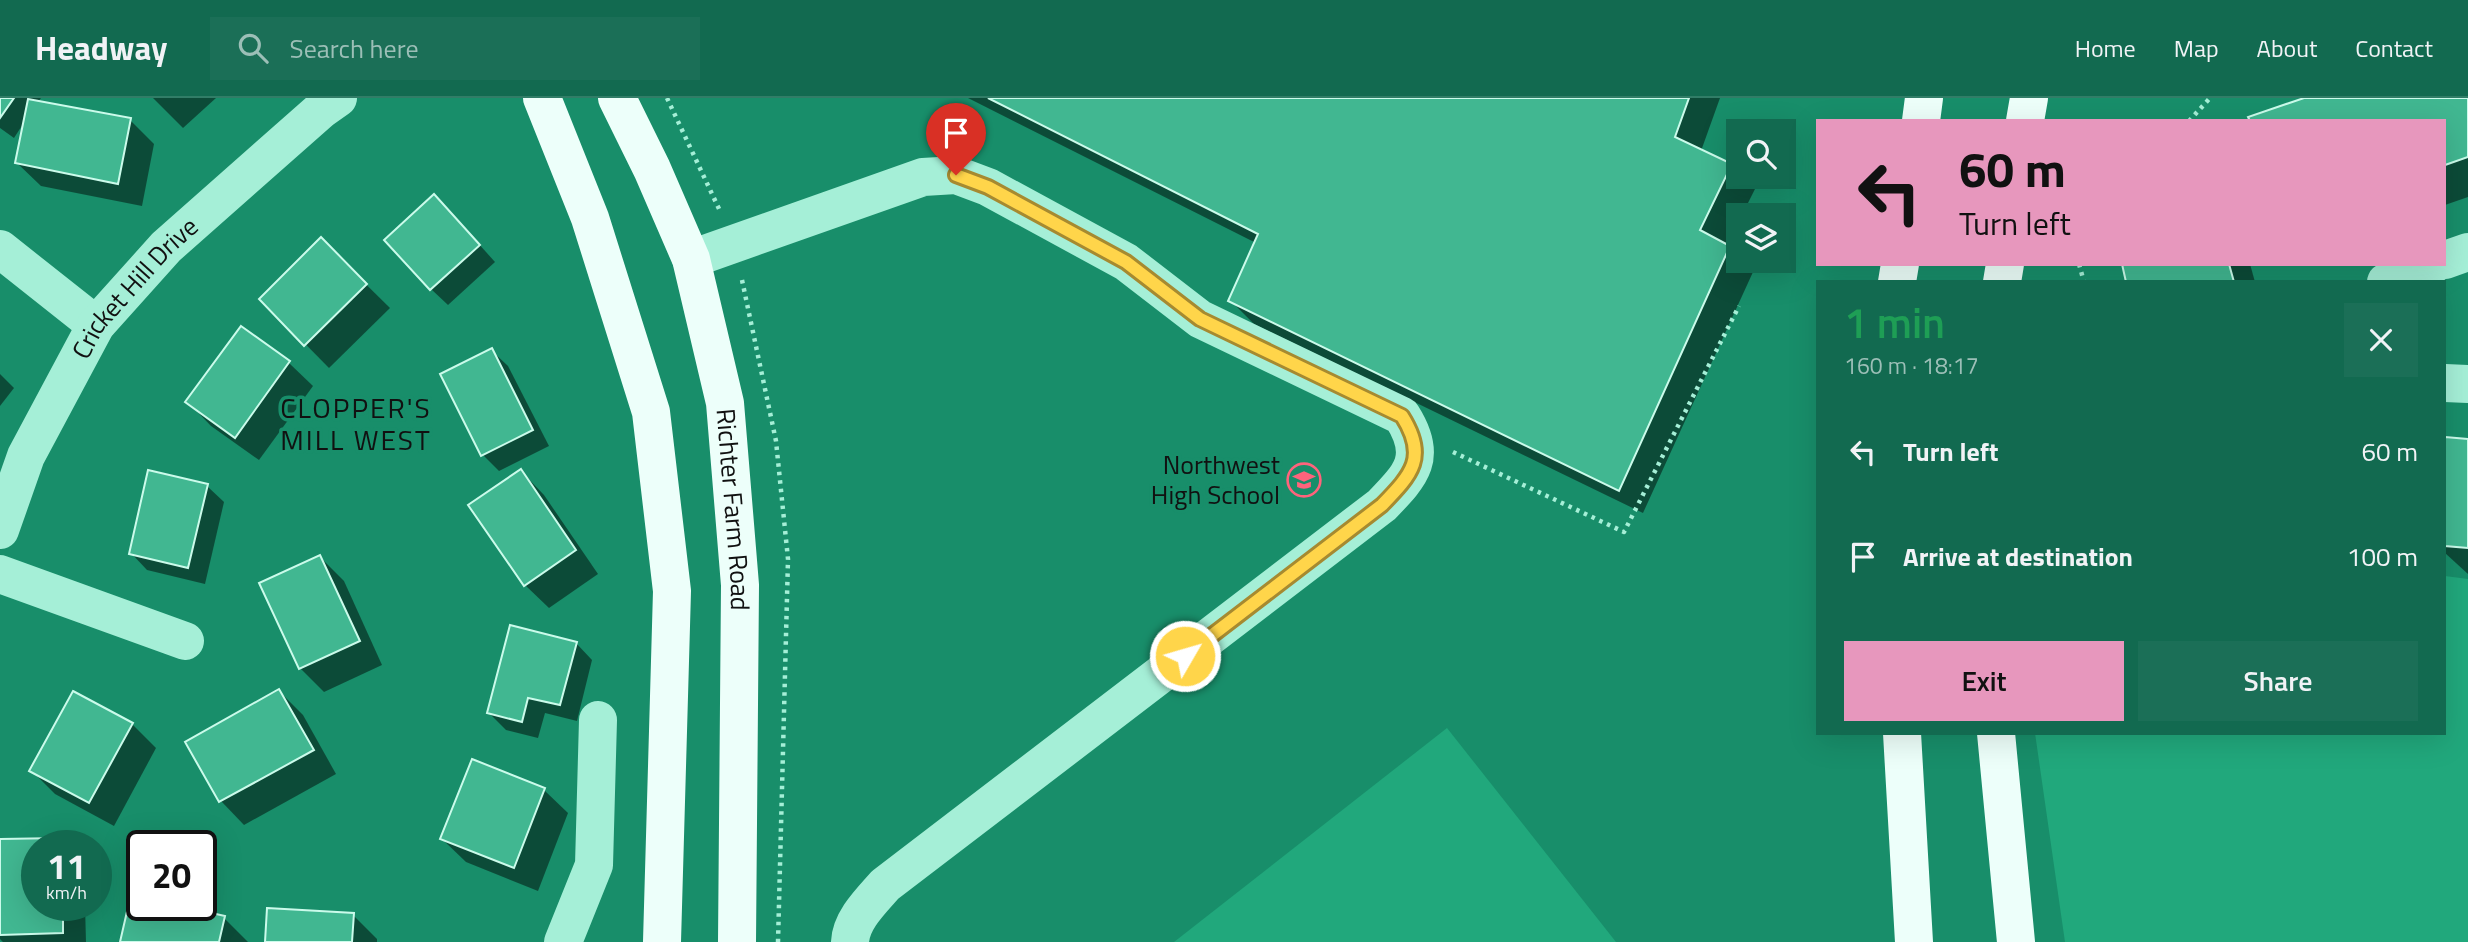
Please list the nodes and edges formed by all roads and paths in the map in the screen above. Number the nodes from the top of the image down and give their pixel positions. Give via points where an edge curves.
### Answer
1 (338, 98) edge
2 (542, 98) edge
3 (617, 98) edge
4 (1924, 98) edge
5 (2029, 98) edge
6 (2210, 98) edge
7 (1921, 119) edge
8 (2025, 119) edge
9 (2191, 119) edge
10 (0, 249) edge
11 (2468, 252) edge
12 (691, 259) junction
13 (2446, 260) edge
14 (2429, 266) edge
15 (2391, 280) edge
16 (1740, 306) dead end
17 (96, 325) junction
18 (2446, 383) edge
19 (2468, 384) edge
20 (1414, 434) junction
21 (0, 530) edge
22 (0, 574) edge
23 (185, 641) dead end
24 (598, 720) dead end
25 (1902, 735) edge
26 (1996, 735) edge
27 (564, 942) edge
28 (662, 942) edge
29 (737, 942) edge
30 (850, 942) edge
31 (1914, 942) edge
32 (2016, 942) edge

1 - 17 street, Cricket Hill Drive via 166,247
2 - 28 main road via 590,218 650,412 672,591
3 - 12 main road, Richter Farm Road
4 - 7 main road
5 - 8 main road
6 - 9 path
10 - 17 street
11 - 13 street
12 - 20 street via 923,177 956,175 988,187 1126,262 1200,319 1402,416
12 - 29 main road, Richter Farm Road via 725,403 740,585
14 - 15 street
16 - 20 path via 1624,532
17 - 21 street, Cricket Hill Drive via 26,456
18 - 19 street
20 - 30 street via 1416,455 1405,481 1382,505 885,885 864,908
22 - 23 street
24 - 27 street via 594,865
25 - 31 main road
26 - 32 main road

